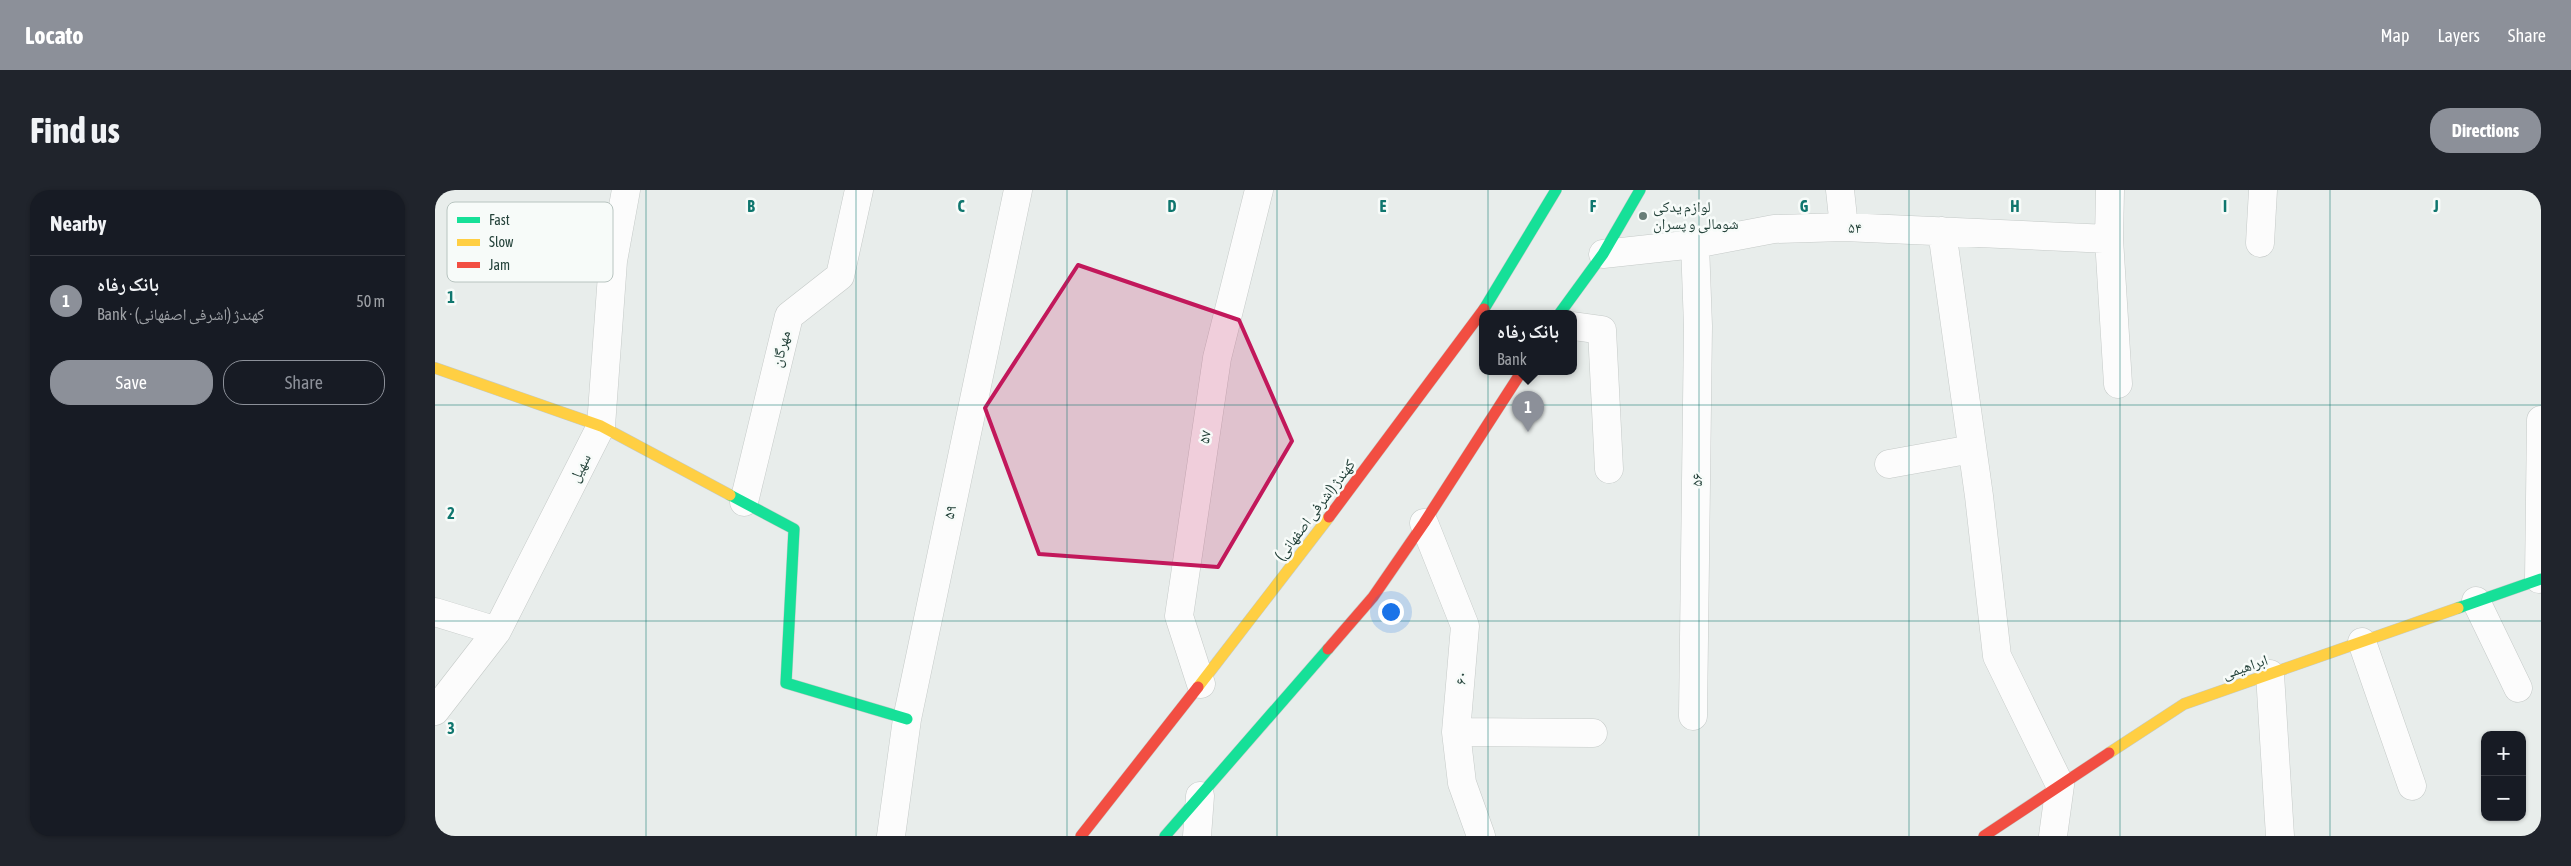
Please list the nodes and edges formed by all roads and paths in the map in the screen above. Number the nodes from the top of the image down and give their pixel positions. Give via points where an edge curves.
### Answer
1 (626, 190) edge
2 (859, 190) edge
3 (1018, 190) edge
4 (1259, 190) edge
5 (1556, 190) edge
6 (1640, 190) edge
7 (1839, 190) edge
8 (2110, 190) edge
9 (2263, 190) edge
10 (1844, 227) junction
11 (1942, 231) junction
12 (2109, 239) junction
13 (1695, 244) junction
14 (2260, 244) dead end
15 (1603, 254) junction
16 (613, 261) edge
17 (611, 282) edge
18 (1483, 310) edge
19 (1562, 310) edge
20 (1479, 315) edge
21 (1577, 327) edge
22 (435, 368) edge
23 (1519, 375) edge
24 (2118, 384) dead end
25 (2541, 420) edge
26 (601, 426) junction
27 (1972, 449) junction
28 (1889, 464) dead end
29 (1609, 469) dead end
30 (744, 502) junction
31 (1424, 523) junction
32 (2540, 579) edge
33 (2476, 601) junction
34 (435, 612) edge
35 (497, 630) junction
36 (2362, 642) junction
37 (2270, 674) junction
38 (1201, 684) junction
39 (2518, 688) dead end
40 (435, 712) edge
41 (1693, 716) dead end
42 (907, 719) junction
43 (1456, 732) junction
44 (1593, 733) dead end
45 (2060, 785) junction
46 (2412, 786) dead end
47 (1200, 796) junction
48 (891, 836) edge
49 (1081, 836) edge
50 (1165, 836) edge
51 (1197, 836) edge
52 (1481, 836) edge
53 (1984, 836) edge
54 (2053, 836) edge
55 (2280, 836) edge

1 - 16 street, سهیل
2 - 30 street, مهرگان via 840,276 789,316
3 - 42 street, ۵۹
4 - 38 street, ۵۷ via 1217,358 1179,616
5 - 18 main road, کهندژ (اشرفی اصفهانی)
6 - 15 main road
7 - 10 street
8 - 12 street
9 - 14 street
10 - 11 street, ۵۴
10 - 13 street, ۵۴ via 1774,229
11 - 12 street, ۵۴
11 - 27 street
12 - 24 street
13 - 15 street, ۵۴
13 - 41 street, ۵۶ via 1698,405
15 - 19 main road
17 - 26 street, سهیل
20 - 38 main road, کهندژ (اشرفی اصفهانی)
21 - 29 street via 1602,330
22 - 26 main road
23 - 31 main road
25 - 32 street
26 - 30 main road
26 - 35 street, سهیل
27 - 28 street
27 - 45 street via 1997,656
30 - 42 main road via 794,529 786,683
31 - 43 street, ۶۰ via 1465,626
31 - 47 main road via 1373,597
32 - 33 main road, ابراهیمی
33 - 36 main road, ابراهیمی
33 - 39 street
34 - 35 street
35 - 40 street, سهیل
36 - 37 main road, ابراهیمی
36 - 46 street
37 - 45 main road, ابراهیمی via 2183,704
37 - 55 street
38 - 49 main road, کهندژ (اشرفی اصفهانی)
42 - 48 street, ۵۹
43 - 44 street
43 - 52 street, ۶۰ via 1462,783
45 - 53 main road, ابراهیمی
45 - 54 street
47 - 50 main road
47 - 51 street

